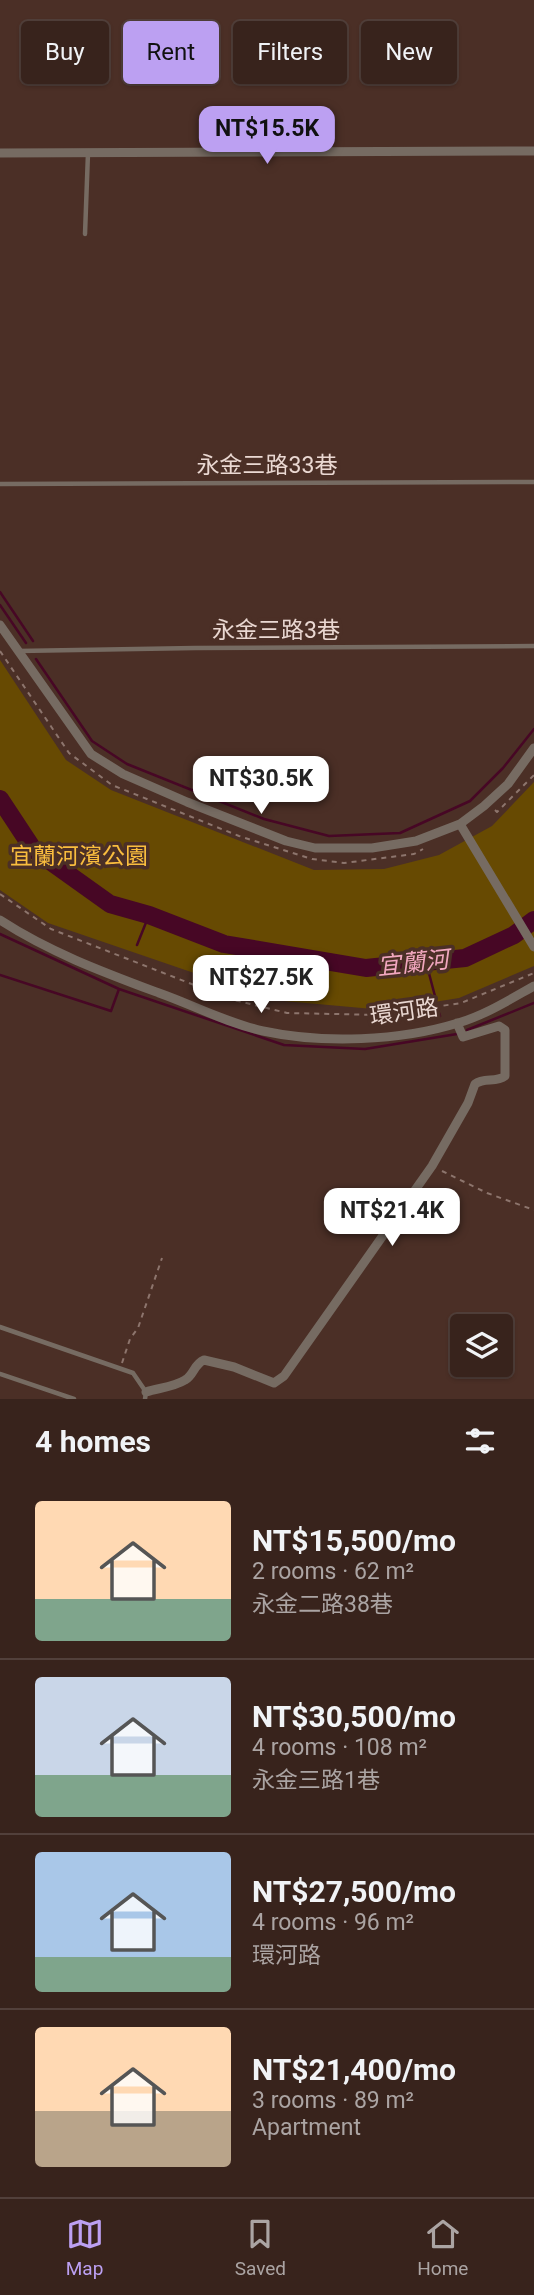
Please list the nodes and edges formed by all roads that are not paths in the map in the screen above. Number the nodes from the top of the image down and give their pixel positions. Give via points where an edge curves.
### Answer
1 (534, 151) edge
2 (0, 153) edge
3 (88, 153) junction
4 (85, 234) dead end
5 (534, 482) edge
6 (0, 484) edge
7 (0, 625) edge
8 (534, 646) edge
9 (17, 652) junction
10 (534, 748) edge
11 (460, 824) junction
12 (0, 920) edge
13 (534, 947) edge
14 (534, 986) edge
15 (457, 1023) junction
16 (0, 1327) edge
17 (0, 1374) edge
18 (145, 1396) edge
19 (74, 1399) edge

1 - 3 street
2 - 3 street
3 - 4 lane
5 - 6 lane, 永金三路33巷
7 - 9 street
8 - 9 lane, 永金三路3巷
9 - 11 street via 91,754 123,774 265,834 315,848 372,848 416,841
10 - 11 street via 508,784
11 - 13 street
12 - 15 street, 環河路 via 33,942 104,972 263,1031 330,1038 380,1037
14 - 15 street, 環河路
15 - 18 street via 463,1037 499,1026 505,1030 506,1072 501,1079 475,1084 432,1166 280,1381 204,1360 183,1382
16 - 18 lane via 133,1373
17 - 19 lane

